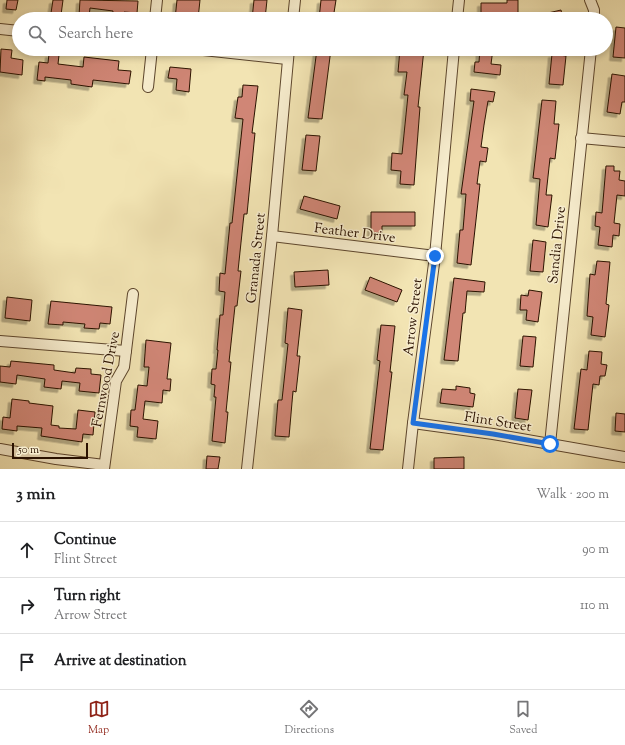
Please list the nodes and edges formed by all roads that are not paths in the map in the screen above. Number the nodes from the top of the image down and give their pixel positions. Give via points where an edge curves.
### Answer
1 (157, 0) edge
2 (295, 0) edge
3 (458, 0) edge
4 (590, 0) edge
5 (156, 12) edge
6 (294, 12) edge
7 (457, 12) edge
8 (594, 12) edge
9 (0, 29) edge
10 (12, 30) edge
11 (151, 56) edge
12 (288, 56) edge
13 (453, 56) edge
14 (590, 56) edge
15 (148, 87) dead end
16 (582, 138) junction
17 (625, 142) edge
18 (272, 236) junction
19 (435, 256) junction
20 (133, 294) dead end
21 (0, 341) edge
22 (126, 351) junction
23 (413, 423) junction
24 (550, 444) junction
25 (0, 449) edge
26 (625, 457) edge
27 (104, 467) edge
28 (246, 469) edge
29 (408, 469) edge

1 - 5 street
2 - 6 street
3 - 7 street
4 - 8 street
9 - 10 street
11 - 15 street
12 - 18 street, Granada Street
13 - 19 street, Arrow Street
14 - 16 street, Sandia Drive
16 - 17 street
16 - 24 street, Sandia Drive
18 - 19 street, Feather Drive
18 - 28 street, Granada Street
19 - 23 street, Arrow Street
20 - 22 street, Fernwood Drive
21 - 22 street
22 - 27 street, Fernwood Drive via 124,367 116,381
23 - 24 street, Flint Street
23 - 29 street, Arrow Street
24 - 26 street, Flint Street
25 - 27 street

